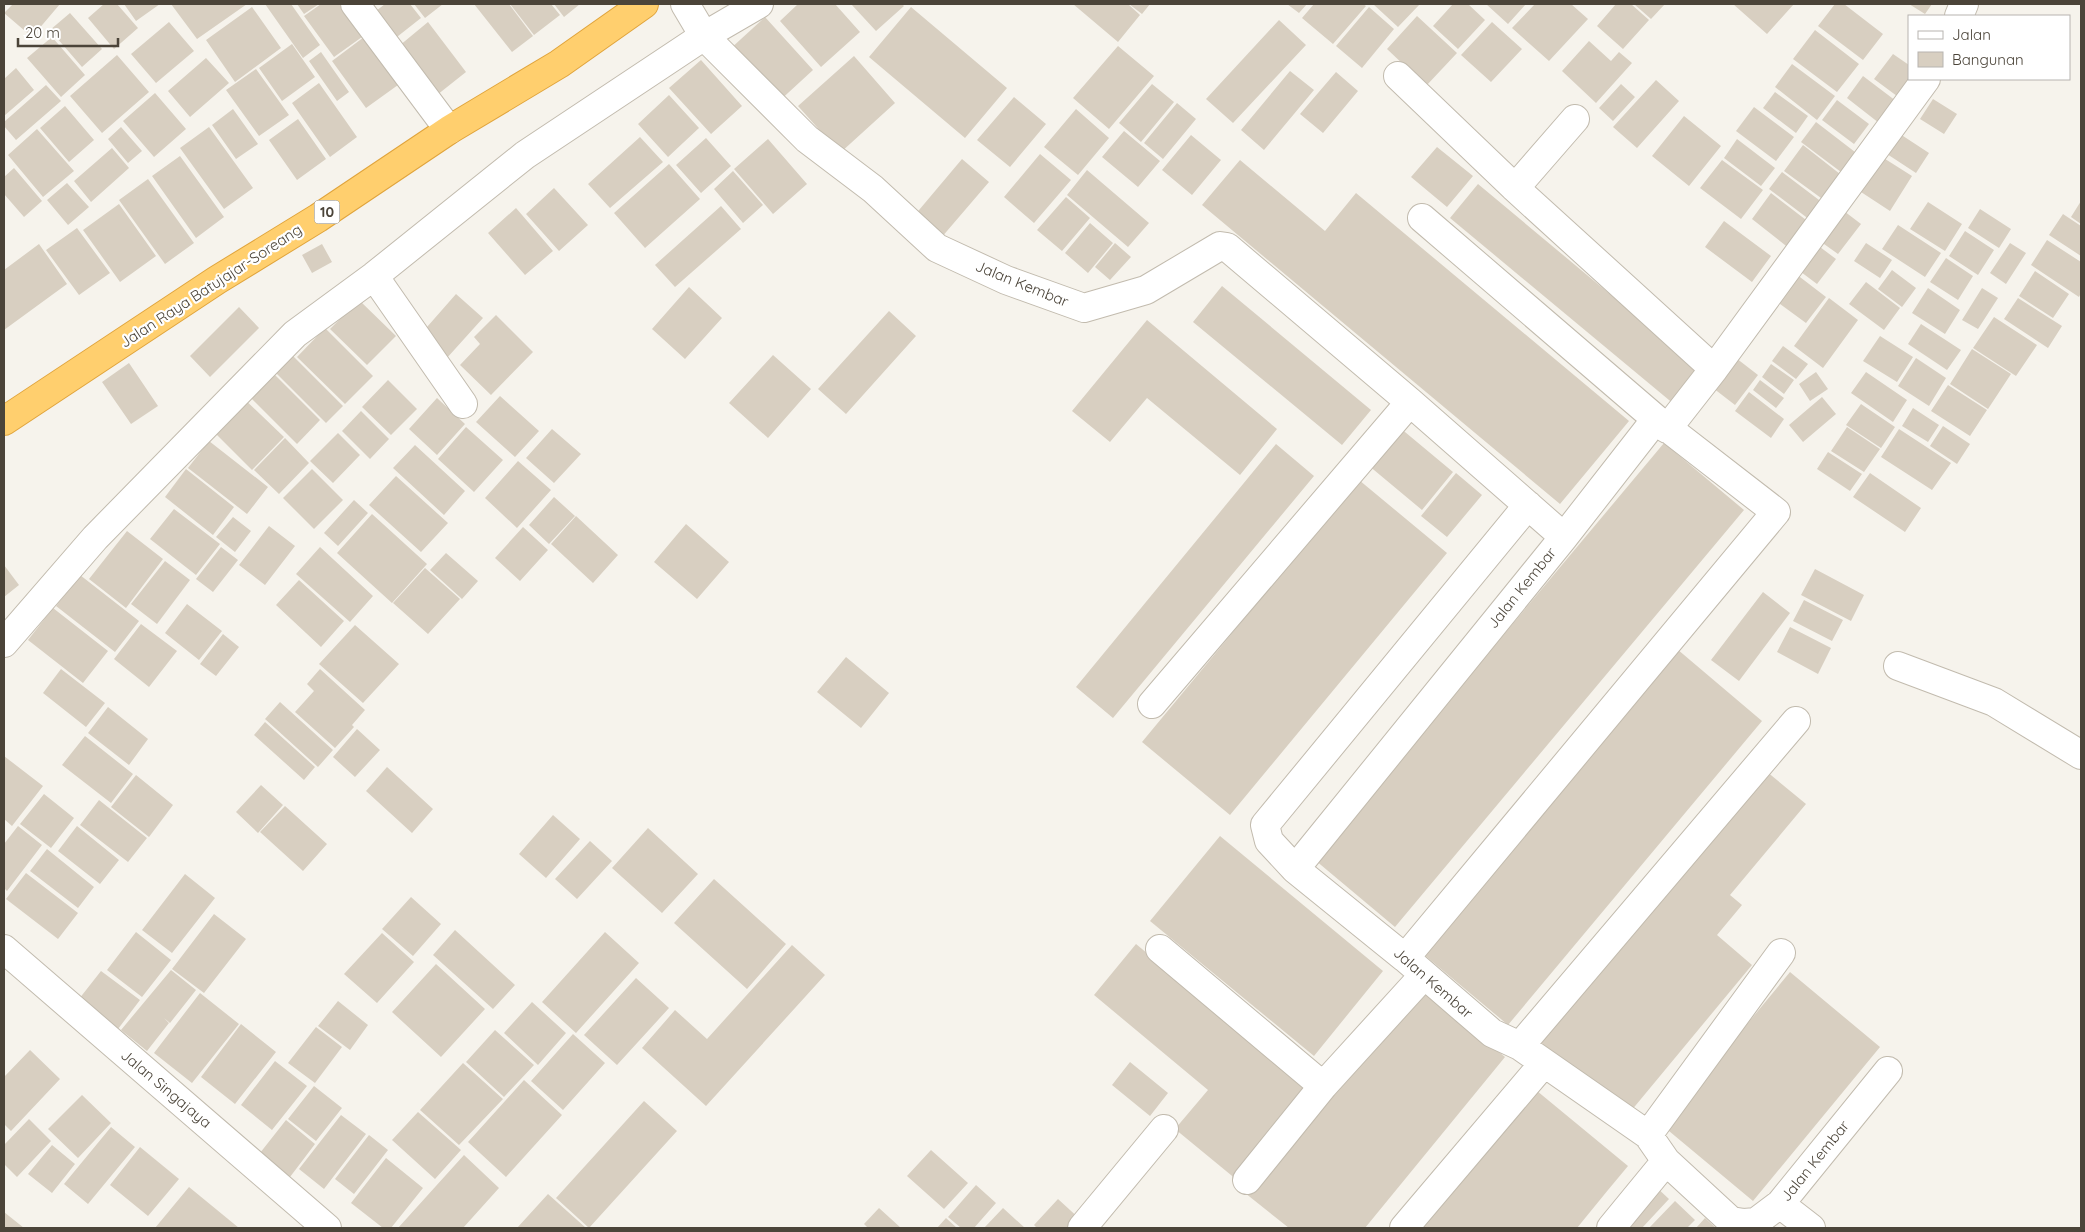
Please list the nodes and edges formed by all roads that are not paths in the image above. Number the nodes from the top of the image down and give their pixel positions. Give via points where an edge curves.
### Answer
1 (354, 4) edge
2 (685, 4) edge
3 (759, 4) edge
4 (636, 5) edge
5 (702, 32) junction
6 (1398, 76) dead end
7 (1925, 80) edge
8 (1575, 119) dead end
9 (449, 130) junction
10 (1515, 188) junction
11 (1422, 218) dead end
12 (374, 276) junction
13 (1714, 369) junction
14 (1410, 402) junction
15 (464, 404) dead end
16 (4, 421) edge
17 (1661, 424) junction
18 (1528, 505) junction
19 (1564, 537) junction
20 (4, 643) edge
21 (1898, 666) dead end
22 (1152, 704) dead end
23 (1796, 721) dead end
24 (2081, 755) edge
25 (1295, 869) junction
26 (1160, 948) dead end
27 (4, 949) edge
28 (1781, 953) dead end
29 (1414, 966) junction
30 (1520, 1046) junction
31 (1544, 1062) junction
32 (1888, 1071) dead end
33 (1323, 1086) junction
34 (1164, 1128) dead end
35 (1648, 1135) junction
36 (1666, 1161) junction
37 (1247, 1180) dead end
38 (1780, 1204) junction
39 (327, 1228) edge
40 (1082, 1228) edge
41 (1404, 1228) edge
42 (1611, 1228) edge
43 (1811, 1228) edge

1 - 9 street
2 - 5 street, Jalan Kembar
3 - 5 street
4 - 9 highway, Jalan Raya Batujajar-Soreang / 10 via 559,64
5 - 12 street via 525,155
5 - 14 street, Jalan Kembar via 807,138 873,189 937,248 1006,280 1084,308 1146,290 1220,246 1227,247
6 - 10 street
7 - 13 street
8 - 10 street
9 - 16 highway, Jalan Raya Batujajar-Soreang / 10
10 - 13 street
11 - 17 street
12 - 15 street
12 - 20 street via 295,334 95,538
13 - 17 street
14 - 18 street, Jalan Kembar
14 - 22 street
17 - 19 street
17 - 29 street via 1776,512
18 - 19 street, Jalan Kembar
18 - 25 street via 1265,825 1269,841
19 - 25 street, Jalan Kembar
21 - 24 street via 1994,702
23 - 30 street
25 - 29 street, Jalan Kembar
26 - 33 street
27 - 39 street, Jalan Singajaya
28 - 35 street
29 - 30 street, Jalan Kembar via 1492,1033
29 - 33 street
30 - 31 street, Jalan Kembar
31 - 35 street, Jalan Kembar
31 - 41 street
32 - 38 street, Jalan Kembar
33 - 37 street
34 - 40 street
35 - 36 street, Jalan Kembar
36 - 38 street, Jalan Kembar via 1730,1221 1756,1222
36 - 42 street
38 - 43 street

